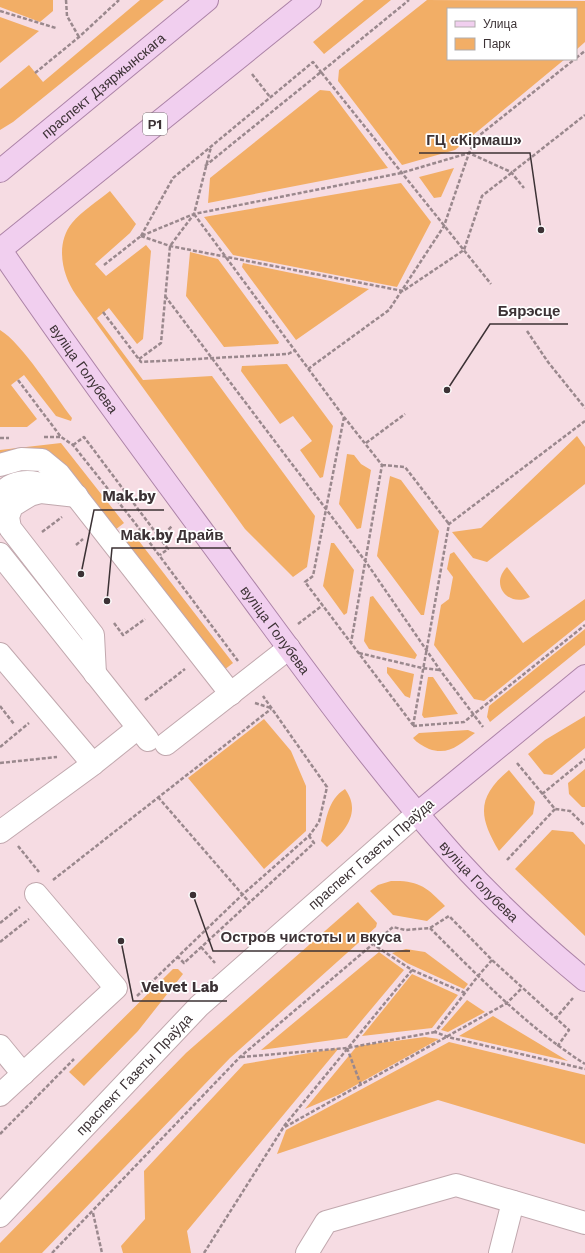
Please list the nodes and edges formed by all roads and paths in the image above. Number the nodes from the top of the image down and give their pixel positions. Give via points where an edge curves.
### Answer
1 (66, 0) edge
2 (119, 0) edge
3 (207, 0) edge
4 (310, 0) edge
5 (409, 0) edge
6 (0, 11) edge
7 (56, 28) dead end
8 (79, 37) junction
9 (585, 51) edge
10 (238, 57) junction
11 (577, 58) edge
12 (575, 60) edge
13 (321, 72) junction
14 (35, 73) dead end
15 (270, 97) junction
16 (585, 115) edge
17 (211, 147) junction
18 (469, 153) junction
19 (205, 166) junction
20 (0, 171) edge
21 (511, 172) junction
22 (402, 173) junction
23 (524, 188) dead end
24 (194, 214) junction
25 (444, 226) junction
26 (141, 236) junction
27 (170, 246) junction
28 (0, 250) edge
29 (464, 250) junction
30 (224, 256) junction
31 (104, 265) dead end
32 (491, 284) dead end
33 (403, 291) junction
34 (165, 296) junction
35 (103, 312) dead end
36 (527, 331) dead end
37 (294, 351) junction
38 (213, 358) junction
39 (139, 359) junction
40 (308, 369) junction
41 (18, 380) dead end
42 (585, 408) edge
43 (405, 414) dead end
44 (344, 418) junction
45 (585, 421) edge
46 (366, 443) junction
47 (73, 445) junction
48 (0, 465) edge
49 (382, 465) junction
50 (77, 496) junction
51 (0, 498) edge
52 (0, 509) edge
53 (327, 512) junction
54 (65, 515) dead end
55 (449, 524) junction
56 (10, 528) junction
57 (79, 532) dead end
58 (43, 537) dead end
59 (84, 538) junction
60 (89, 542) dead end
61 (76, 545) dead end
62 (0, 554) edge
63 (160, 555) junction
64 (366, 562) junction
65 (167, 564) dead end
66 (323, 605) junction
67 (150, 615) dead end
68 (114, 623) dead end
69 (585, 625) edge
70 (285, 642) junction
71 (351, 643) junction
72 (425, 650) junction
73 (359, 653) junction
74 (0, 654) edge
75 (422, 668) junction
76 (440, 670) junction
77 (95, 674) junction
78 (585, 676) edge
79 (231, 694) junction
80 (0, 706) edge
81 (271, 709) dead end
82 (473, 715) junction
83 (30, 723) dead end
84 (14, 724) dead end
85 (413, 726) junction
86 (484, 727) dead end
87 (150, 737) junction
88 (0, 747) edge
89 (60, 756) dead end
90 (585, 759) edge
91 (0, 763) edge
92 (517, 763) dead end
93 (93, 764) junction
94 (542, 794) junction
95 (158, 797) junction
96 (555, 809) junction
97 (418, 813) junction
98 (585, 826) edge
99 (2, 830) edge
100 (507, 860) dead end
101 (44, 895) junction
102 (242, 895) junction
103 (250, 902) junction
104 (0, 923) edge
105 (430, 928) junction
106 (0, 942) edge
107 (373, 945) junction
108 (177, 956) junction
109 (492, 960) junction
110 (412, 970) junction
111 (478, 976) junction
112 (522, 988) junction
113 (580, 988) edge
114 (465, 993) junction
115 (133, 1000) dead end
116 (507, 1003) junction
117 (555, 1019) junction
118 (435, 1032) junction
119 (448, 1037) junction
120 (0, 1046) edge
121 (557, 1047) junction
122 (347, 1048) junction
123 (77, 1056) dead end
124 (240, 1057) junction
125 (585, 1064) edge
126 (585, 1069) edge
127 (23, 1074) junction
128 (362, 1085) junction
129 (0, 1095) edge
130 (283, 1128) junction
131 (0, 1134) edge
132 (513, 1202) junction
133 (93, 1212) junction
134 (0, 1216) edge
135 (585, 1223) edge
136 (52, 1253) edge
137 (102, 1253) edge
138 (204, 1253) edge
139 (307, 1253) edge
140 (500, 1253) edge

1 - 8 path via 67,16
2 - 8 path
3 - 20 main road, праспект Дзяржынскага
4 - 10 main road, Р1
5 - 13 path
6 - 7 path
8 - 14 path
9 - 11 path
10 - 15 path
10 - 28 main road, Р1
12 - 18 path via 476,138
13 - 15 path via 313,62
13 - 19 path
13 - 22 path
15 - 17 path
16 - 21 path
17 - 19 path
17 - 26 path via 173,178
18 - 21 path
18 - 22 path
18 - 25 path
19 - 24 path
21 - 23 path
21 - 29 path via 482,196
22 - 24 path
22 - 25 path
24 - 26 path
24 - 27 path
24 - 30 path
25 - 29 path
25 - 33 path
26 - 27 path
26 - 31 path
27 - 30 path
27 - 34 path
28 - 70 main road, вуліца Голубева via 94,384
29 - 32 path
29 - 33 path
30 - 33 path
30 - 37 path
33 - 40 path via 389,310
34 - 38 path
34 - 39 path via 161,343
35 - 39 path
36 - 42 path
37 - 38 path via 288,354
37 - 40 path
38 - 39 path via 141,362
38 - 53 path
40 - 44 path
41 - 47 path via 61,437
43 - 46 path
44 - 46 path
44 - 53 path
45 - 55 path
46 - 49 path
47 - 63 path
47 - 63 path via 84,437 168,549
48 - 50 street via 21,459 42,460 59,474
49 - 55 path via 405,467
49 - 64 path
50 - 51 street via 42,484 25,482 12,485
50 - 56 street via 41,492 18,500 12,506 8,517
50 - 79 street
52 - 56 street
53 - 64 path
53 - 66 path via 313,576 305,582
54 - 58 path via 40,533
55 - 72 path
56 - 77 street via 93,635
57 - 59 path
59 - 60 path
59 - 61 path
62 - 77 street
63 - 65 path
64 - 71 path
64 - 72 path
66 - 70 path
66 - 71 path
67 - 68 path via 123,634
69 - 82 path
70 - 79 street
70 - 97 main road, вуліца Голубева
71 - 73 path
72 - 75 path
72 - 76 path
73 - 75 path
73 - 85 path
74 - 93 street
75 - 76 path
75 - 85 path
76 - 82 path
77 - 87 street
78 - 97 main road, праспект Газеты Праўда
79 - 87 street
80 - 84 path
81 - 95 path
82 - 85 path via 464,722
82 - 86 path
83 - 88 path
87 - 93 street
89 - 91 path
90 - 94 path
92 - 94 path
93 - 99 street
94 - 96 path
95 - 101 path
95 - 102 path
96 - 98 path via 570,811
96 - 100 path
97 - 113 main road, вуліца Голубева via 455,857 536,938
97 - 134 street, праспект Газеты Праўда via 199,1006
99 - 101 path
101 - 104 path
101 - 106 path
101 - 127 street via 116,988
102 - 103 path
102 - 103 path via 309,836 314,842
102 - 108 path
103 - 108 path via 184,963
105 - 107 path via 405,930 392,927
105 - 109 path via 449,916
105 - 111 path
107 - 110 path
107 - 124 path
108 - 115 path
109 - 111 path
109 - 112 path
110 - 114 path
110 - 122 path
111 - 114 path
111 - 116 path
112 - 116 path
112 - 117 path
113 - 117 path
114 - 118 path
116 - 119 path
116 - 121 path
117 - 121 path via 569,1030
118 - 119 path
118 - 122 path
119 - 126 path
119 - 128 path
120 - 127 street
121 - 125 path
122 - 124 path
122 - 128 path
122 - 130 path
123 - 131 path
124 - 133 path
127 - 129 street
128 - 130 path
130 - 138 path
132 - 135 street
132 - 139 street via 456,1185 326,1222
132 - 140 street
133 - 136 path
133 - 137 path

